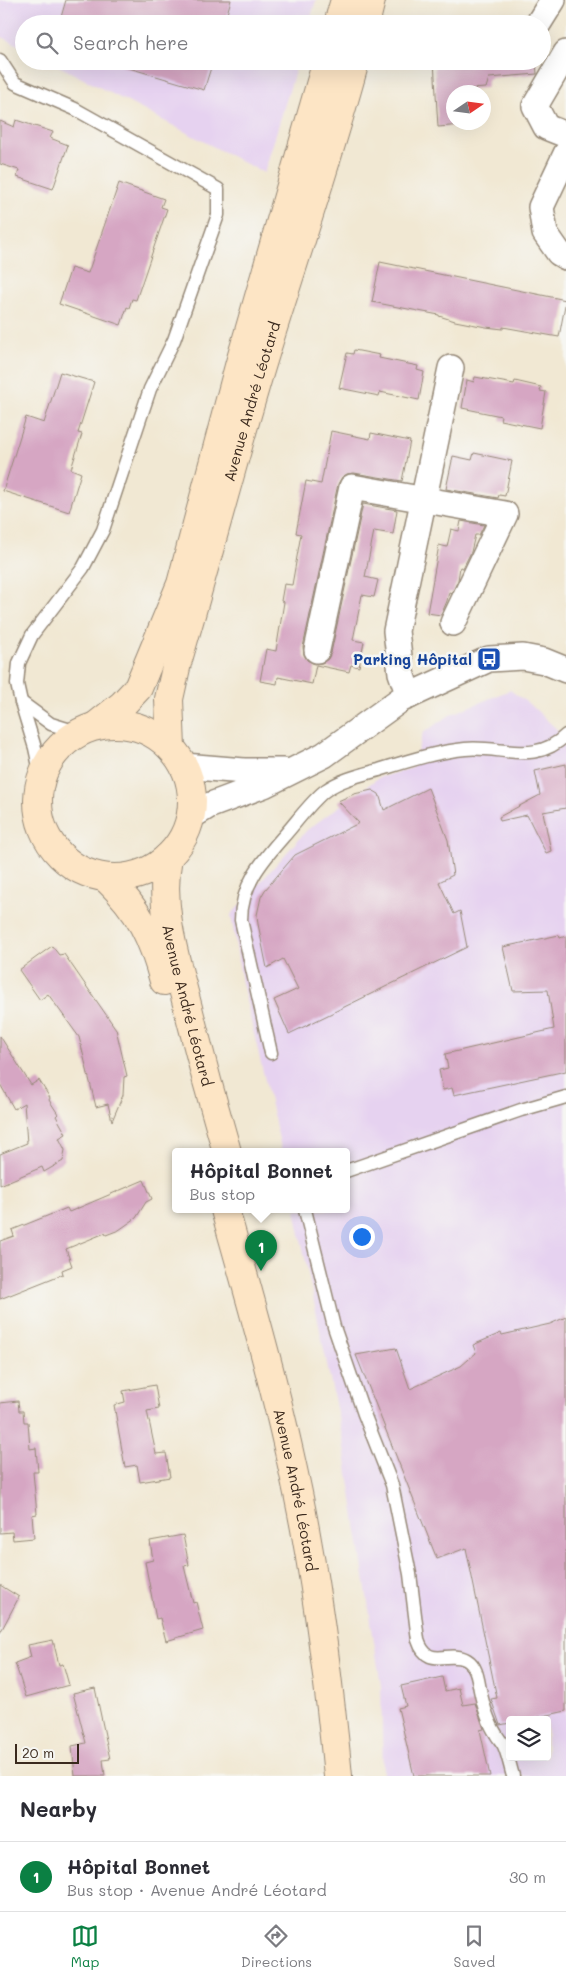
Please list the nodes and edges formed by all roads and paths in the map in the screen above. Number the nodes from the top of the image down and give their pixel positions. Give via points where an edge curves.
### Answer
1 (345, 0) edge
2 (372, 0) edge
3 (553, 0) edge
4 (341, 15) edge
5 (368, 15) edge
6 (544, 15) edge
7 (566, 53) edge
8 (0, 60) edge
9 (324, 70) edge
10 (352, 70) edge
11 (566, 135) edge
12 (566, 154) edge
13 (566, 257) edge
14 (452, 368) dead end
15 (424, 499) junction
16 (453, 623) dead end
17 (317, 650) dead end
18 (566, 670) edge
19 (409, 696) junction
20 (21, 702) junction
21 (87, 729) junction
22 (566, 736) edge
23 (178, 757) junction
24 (296, 770) junction
25 (41, 776) junction
26 (190, 817) junction
27 (168, 857) junction
28 (106, 878) junction
29 (271, 1053) dead end
30 (566, 1097) edge
31 (208, 1148) edge
32 (226, 1148) edge
33 (350, 1169) edge
34 (226, 1213) edge
35 (245, 1213) edge
36 (306, 1213) edge
37 (338, 1776) edge
38 (354, 1776) edge
39 (513, 1776) edge

1 - 4 main road
2 - 5 main road
3 - 6 street
7 - 11 street via 535,106 546,127
8 - 20 lane via 15,83 75,108 218,189 218,215 174,340 150,390 103,530 84,568 32,635 19,662 17,684
9 - 21 main road, Avenue André Léotard via 239,366 181,584 138,688 122,705
10 - 23 main road, Avenue André Léotard via 250,403 177,663 169,700
12 - 13 street via 541,207 545,233 559,253
14 - 15 street
15 - 16 street via 506,514
15 - 17 street via 352,487
15 - 19 street via 396,631 401,673
18 - 19 street via 544,661 523,658 489,659
19 - 24 street via 324,755
20 - 21 lane via 51,724
20 - 25 lane
21 - 23 main road via 118,723 137,726 156,735
21 - 25 main road via 55,751
22 - 29 lane via 541,751 467,749 436,753 354,777 324,791 254,872 243,903 241,920
23 - 24 street via 244,771
23 - 26 main road via 190,783
24 - 26 street via 208,806
25 - 28 main road via 38,810 50,842 74,867
26 - 27 main road via 182,839
27 - 28 main road via 139,874
27 - 32 main road, Avenue André Léotard via 164,878 175,956
28 - 31 main road, Avenue André Léotard via 126,897 145,924 159,961
30 - 33 lane
34 - 37 main road, Avenue André Léotard via 259,1327 305,1528 329,1681
35 - 38 main road, Avenue André Léotard via 297,1413 319,1523 343,1678
36 - 39 lane via 334,1327 392,1485 421,1649 429,1656 467,1660 476,1672 482,1697 504,1746

